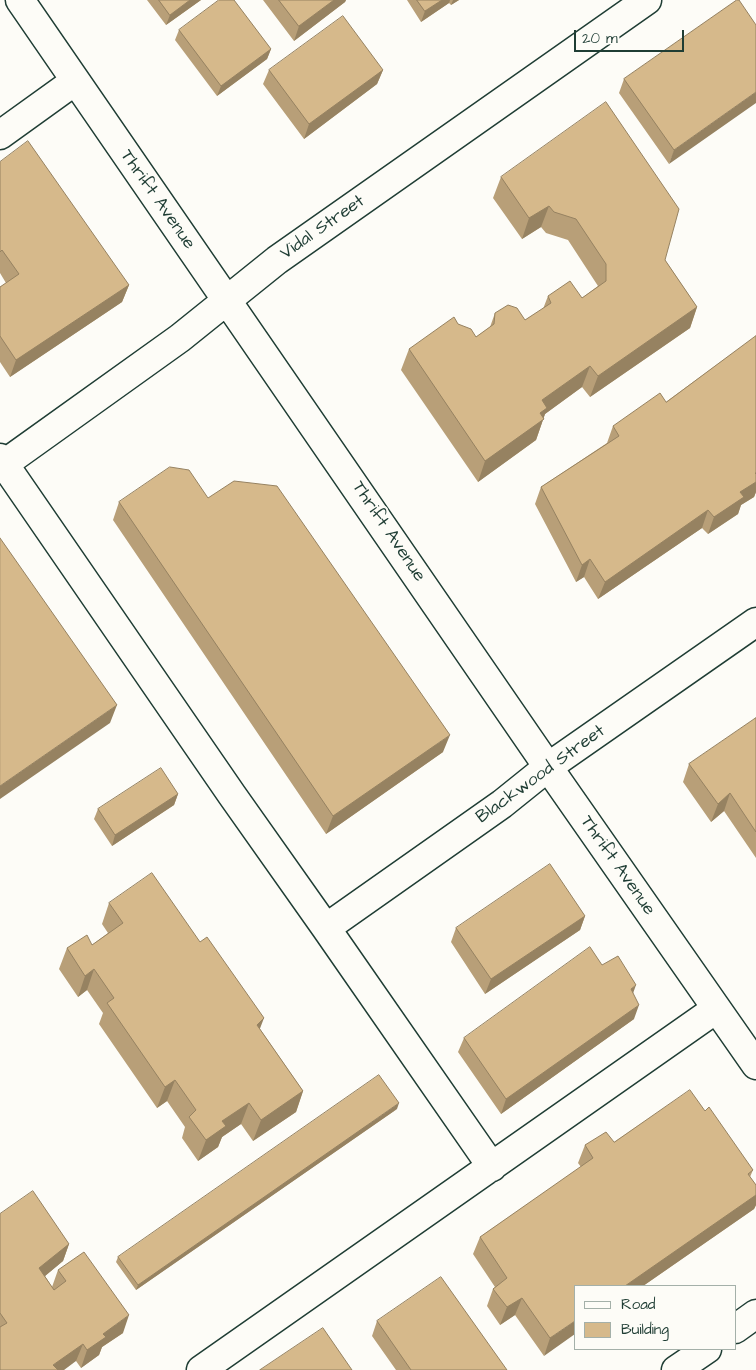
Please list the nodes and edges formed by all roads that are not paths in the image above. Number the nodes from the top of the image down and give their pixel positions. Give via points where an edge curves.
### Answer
1 (20, 0) edge
2 (647, 0) edge
3 (75, 81) junction
4 (0, 135) edge
5 (227, 300) junction
6 (2, 461) edge
7 (756, 622) edge
8 (548, 767) junction
9 (326, 928) junction
10 (716, 1009) junction
11 (756, 1065) edge
12 (492, 1168) junction
13 (756, 1314) edge
14 (736, 1328) edge
15 (706, 1350) edge
16 (201, 1370) edge
17 (676, 1370) edge

1 - 3 street, Thrift Avenue
2 - 5 street, Vidal Street via 285,254
3 - 4 street
3 - 5 street, Thrift Avenue
5 - 6 street, Vidal Street via 180,338
5 - 8 street, Thrift Avenue
6 - 9 street
7 - 8 street, Blackwood Street
8 - 9 street, Blackwood Street via 502,804
8 - 10 street, Thrift Avenue
9 - 12 street
10 - 11 street, Thrift Avenue
10 - 12 street
12 - 16 street
13 - 14 street
15 - 17 street

